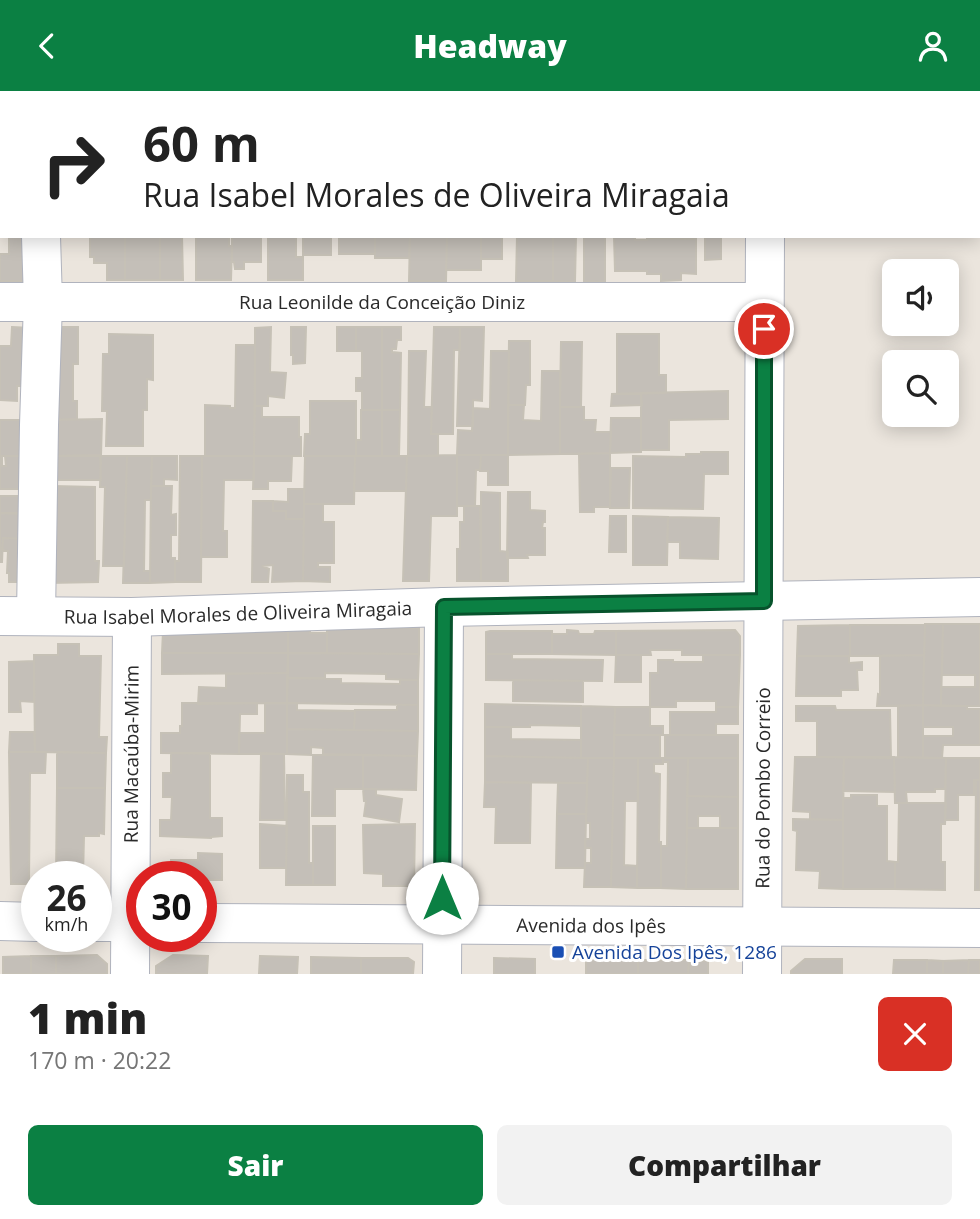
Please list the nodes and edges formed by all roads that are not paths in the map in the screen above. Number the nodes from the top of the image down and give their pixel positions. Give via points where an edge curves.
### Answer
1 (41, 238) edge
2 (765, 238) edge
3 (0, 302) edge
4 (43, 302) junction
5 (764, 302) junction
6 (980, 597) edge
7 (764, 601) junction
8 (444, 607) junction
9 (18, 616) edge
10 (132, 617) junction
11 (0, 921) edge
12 (21, 922) edge
13 (123, 922) edge
14 (217, 923) edge
15 (442, 924) junction
16 (762, 926) junction
17 (980, 927) edge
18 (130, 974) edge
19 (442, 974) edge
20 (762, 974) edge

1 - 4 street
2 - 5 street, Rua do Pombo Correio
3 - 4 street, Rua Leonilde da Conceição Diniz
4 - 5 street, Rua Leonilde da Conceição Diniz
4 - 9 street via 39,425
5 - 7 street, Rua do Pombo Correio
6 - 7 street, Rua Isabel Morales de Oliveira Miragaia
7 - 8 street, Rua Isabel Morales de Oliveira Miragaia
7 - 16 street, Rua do Pombo Correio
8 - 10 street, Rua Isabel Morales de Oliveira Miragaia
8 - 15 street
9 - 10 street, Rua Isabel Morales de Oliveira Miragaia
10 - 13 street, Rua Macaúba-Mirim
11 - 12 street
13 - 18 street, Rua Macaúba-Mirim
14 - 15 street, Avenida dos Ipês
15 - 16 street, Avenida dos Ipês
15 - 19 street
16 - 17 street, Avenida dos Ipês
16 - 20 street, Rua do Pombo Correio

